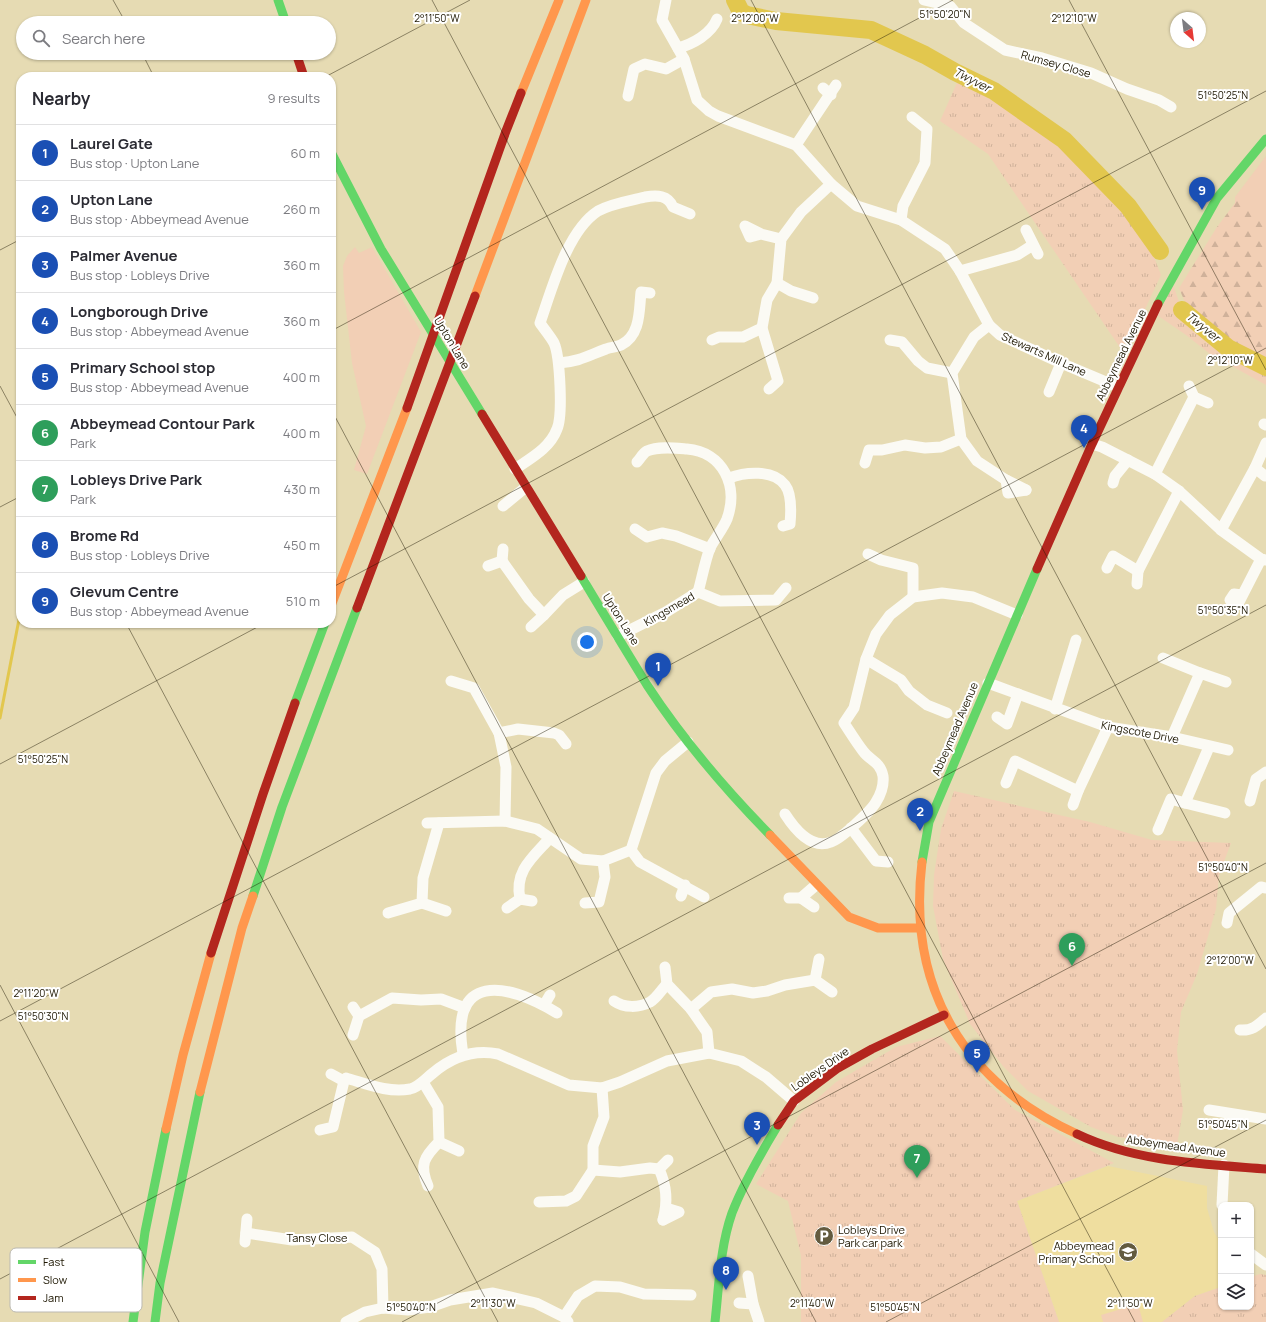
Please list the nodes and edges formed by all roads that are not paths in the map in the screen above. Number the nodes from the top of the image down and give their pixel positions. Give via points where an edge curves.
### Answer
1 (278, 0) edge
2 (559, 0) edge
3 (586, 0) edge
4 (666, 0) edge
5 (924, 0) edge
6 (953, 3) edge
7 (284, 16) edge
8 (717, 19) dead end
9 (678, 48) junction
10 (684, 59) junction
11 (298, 60) edge
12 (302, 72) edge
13 (830, 90) dead end
14 (628, 96) dead end
15 (1171, 107) dead end
16 (912, 117) dead end
17 (1266, 139) edge
18 (796, 145) junction
19 (336, 162) edge
20 (831, 184) junction
21 (690, 214) dead end
22 (901, 220) junction
23 (1026, 230) dead end
24 (761, 234) dead end
25 (781, 239) junction
26 (960, 270) junction
27 (777, 283) junction
28 (641, 292) dead end
29 (813, 298) dead end
30 (989, 325) junction
31 (762, 328) junction
32 (716, 336) dead end
33 (890, 340) dead end
34 (559, 363) junction
35 (1061, 363) junction
36 (952, 373) junction
37 (1189, 386) dead end
38 (1118, 387) junction
39 (769, 389) dead end
40 (1049, 392) dead end
41 (1194, 397) junction
42 (1208, 403) dead end
43 (961, 438) junction
44 (1266, 443) edge
45 (1092, 444) junction
46 (1128, 460) junction
47 (636, 462) dead end
48 (865, 463) dead end
49 (1255, 468) junction
50 (515, 469) junction
51 (1155, 474) junction
52 (1265, 476) dead end
53 (1112, 477) dead end
54 (729, 478) junction
55 (526, 487) junction
56 (1026, 490) dead end
57 (1179, 491) junction
58 (503, 506) dead end
59 (783, 526) dead end
60 (635, 529) dead end
61 (1221, 530) junction
62 (503, 549) dead end
63 (710, 549) junction
64 (868, 554) dead end
65 (1264, 560) edge
66 (502, 561) junction
67 (488, 566) dead end
68 (1107, 568) dead end
69 (1138, 572) junction
70 (584, 582) junction
71 (1137, 584) dead end
72 (786, 588) dead end
73 (698, 592) junction
74 (336, 593) edge
75 (913, 597) junction
76 (1230, 600) dead end
77 (544, 615) junction
78 (1017, 615) junction
79 (532, 627) dead end
80 (323, 628) edge
81 (618, 636) junction
82 (1076, 640) dead end
83 (1163, 658) dead end
84 (866, 660) junction
85 (1200, 673) junction
86 (480, 678) dead end
87 (451, 681) dead end
88 (1226, 682) dead end
89 (988, 683) junction
90 (474, 688) junction
91 (1018, 694) junction
92 (1055, 709) junction
93 (947, 713) dead end
94 (997, 717) dead end
95 (1108, 727) junction
96 (499, 734) junction
97 (1172, 737) junction
98 (688, 742) junction
99 (566, 744) dead end
100 (1209, 747) junction
101 (1228, 750) dead end
102 (1265, 769) edge
103 (1006, 783) dead end
104 (1078, 791) junction
105 (1250, 800) dead end
106 (1185, 803) junction
107 (1073, 805) dead end
108 (1225, 813) dead end
109 (785, 814) dead end
110 (505, 821) junction
111 (427, 823) dead end
112 (439, 823) junction
113 (851, 828) junction
114 (1158, 830) dead end
115 (550, 838) junction
116 (631, 850) junction
117 (603, 861) junction
118 (888, 862) dead end
119 (816, 884) junction
120 (685, 885) junction
121 (1262, 887) edge
122 (681, 896) dead end
123 (704, 897) dead end
124 (789, 898) dead end
125 (801, 898) junction
126 (520, 899) junction
127 (532, 901) dead end
128 (422, 903) junction
129 (585, 903) dead end
130 (814, 907) dead end
131 (507, 908) dead end
132 (446, 911) dead end
133 (388, 913) dead end
134 (1227, 923) dead end
135 (920, 928) junction
136 (819, 959) dead end
137 (665, 966) dead end
138 (815, 980) junction
139 (667, 984) junction
140 (832, 992) dead end
141 (550, 995) dead end
142 (618, 1004) dead end
143 (544, 1005) junction
144 (464, 1008) junction
145 (691, 1009) junction
146 (557, 1013) dead end
147 (944, 1016) junction
148 (1266, 1018) edge
149 (1240, 1030) dead end
150 (356, 1031) dead end
151 (709, 1053) junction
152 (464, 1054) junction
153 (331, 1074) dead end
154 (344, 1080) junction
155 (423, 1082) junction
156 (602, 1088) junction
157 (794, 1101) junction
158 (1209, 1110) dead end
159 (1266, 1118) edge
160 (333, 1127) junction
161 (320, 1130) dead end
162 (344, 1130) dead end
163 (439, 1142) junction
164 (459, 1151) dead end
165 (668, 1160) dead end
166 (1224, 1165) junction
167 (659, 1169) junction
168 (1266, 1169) edge
169 (593, 1170) junction
170 (412, 1171) dead end
171 (423, 1175) junction
172 (428, 1186) dead end
173 (539, 1202) dead end
174 (1222, 1202) edge
175 (247, 1219) dead end
176 (663, 1220) dead end
177 (142, 1255) edge
178 (1254, 1256) edge
179 (1266, 1265) edge
180 (748, 1276) dead end
181 (691, 1295) dead end
182 (739, 1304) dead end
183 (753, 1304) junction
184 (383, 1308) junction
185 (134, 1312) edge
186 (566, 1320) edge
187 (133, 1322) edge
188 (155, 1322) edge
189 (346, 1322) edge
190 (715, 1322) edge
191 (759, 1322) edge

1 - 7 main road
2 - 74 main road via 506,131 422,368
3 - 188 main road via 326,688 242,928 193,1121 160,1283
4 - 9 street, Stewarts Mill Lane via 662,20
5 - 6 street, Rumsey Close
6 - 15 street, Rumsey Close via 964,23 1004,50 1091,73
8 - 9 street via 713,28 688,45
9 - 10 street, Stewarts Mill Lane
10 - 14 street via 666,69 645,64 634,68
10 - 18 street, Stewarts Mill Lane via 694,93 700,104 709,111
11 - 12 main road
13 - 18 street
16 - 22 street via 927,129 925,163 903,206
17 - 38 main road, Abbeymead Avenue via 1217,198 1171,279
18 - 20 street, Stewarts Mill Lane
19 - 50 main road, Upton Lane via 380,249
20 - 22 street, Stewarts Mill Lane via 857,206
20 - 25 street via 801,212
21 - 34 street via 673,207 670,200 665,197 651,196 599,211 582,225 570,243 540,323 554,344
22 - 26 street, Stewarts Mill Lane via 945,249
23 - 26 street via 1035,250
24 - 25 street
25 - 27 street
26 - 30 street, Stewarts Mill Lane
27 - 29 street
27 - 31 street via 767,300
28 - 34 street via 639,316 630,344 607,348 581,360
30 - 35 street, Stewarts Mill Lane via 1000,335
30 - 36 street via 974,337
31 - 32 street via 743,337
31 - 39 street via 778,381
33 - 36 street via 902,342 927,368
34 - 50 street via 560,408 557,430 543,450
35 - 38 street, Stewarts Mill Lane
35 - 40 street
36 - 43 street
37 - 41 street
38 - 45 main road, Abbeymead Avenue
41 - 42 street
41 - 51 street
43 - 48 street via 941,447 925,448 904,444 882,450 869,450
43 - 56 street via 977,461
44 - 49 street
45 - 46 street
45 - 78 main road, Abbeymead Avenue
46 - 51 street
46 - 53 street
47 - 54 street via 643,448 702,452 715,459
49 - 52 street
49 - 61 street
50 - 55 main road, Upton Lane
51 - 57 street
54 - 59 street via 754,472 780,480 785,485 792,511 790,524
54 - 63 street, Kingsmead via 730,510
55 - 58 street
55 - 70 main road, Upton Lane
57 - 61 street
57 - 69 street
60 - 63 street via 647,542 662,533
61 - 65 street
62 - 66 street
63 - 73 street, Kingsmead
64 - 75 street via 912,568
65 - 76 street via 1239,602
66 - 67 street
66 - 77 street via 529,599
68 - 69 street via 1113,556
69 - 71 street
70 - 77 street via 564,595
70 - 81 main road, Upton Lane
72 - 73 street, Kingsmead via 778,605 720,601
73 - 81 street, Kingsmead via 666,612
75 - 78 street via 942,593 973,597
75 - 84 street via 890,614 876,634
77 - 79 street
78 - 89 main road, Abbeymead Avenue
80 - 177 main road via 257,804 216,933 168,1116
81 - 98 main road, Upton Lane via 648,686
82 - 92 street
83 - 85 street
84 - 93 street via 901,680 909,691 927,705
84 - 113 street via 854,708 844,723 864,753 879,764 883,786 876,802
85 - 88 street
85 - 97 street
86 - 90 street
87 - 90 street
89 - 91 street, Kingscote Drive
89 - 135 main road, Abbeymead Avenue via 929,822 922,850
90 - 96 street
91 - 92 street, Kingscote Drive
91 - 94 street via 1007,724
92 - 95 street, Kingscote Drive
95 - 97 street, Kingscote Drive
95 - 104 street
96 - 99 street via 518,728 554,733
96 - 110 street via 506,767
97 - 100 street, Kingscote Drive
98 - 116 street via 665,760 656,773
98 - 119 main road, Upton Lane via 735,800
100 - 101 street, Kingscote Drive
100 - 106 street
102 - 105 street via 1256,779
103 - 104 street via 1015,761
104 - 107 street
106 - 108 street
106 - 114 street via 1171,798
109 - 113 street via 804,836 813,841 831,842
110 - 112 street
110 - 115 street via 537,829
111 - 112 street
112 - 128 street via 423,878
113 - 118 street via 876,861
115 - 117 street via 581,859
115 - 126 street via 522,870 517,888
116 - 117 street
116 - 120 street via 640,862
117 - 129 street via 605,877 597,905
119 - 125 street
119 - 135 main road, Upton Lane via 848,917 878,928
120 - 122 street
120 - 123 street
121 - 134 street via 1229,913
124 - 125 street
125 - 130 street
126 - 127 street
126 - 131 street
128 - 132 street
128 - 133 street
135 - 147 main road, Abbeymead Avenue via 931,980
136 - 138 street
137 - 139 street
138 - 140 street
138 - 145 street via 753,993 732,989 711,992
139 - 142 street via 651,1002 640,1006
139 - 145 street
141 - 143 street
143 - 144 street via 509,992 489,989 473,997
143 - 146 street
144 - 150 street via 441,999 392,998 356,1011
144 - 152 street via 460,1037
145 - 151 street via 707,1032
147 - 157 main road, Lobleys Drive via 872,1049 838,1068
147 - 166 main road, Abbeymead Avenue via 991,1075 1021,1103 1045,1118 1099,1145 1120,1151 1179,1161
148 - 149 street via 1255,1028
151 - 156 street via 667,1061
151 - 157 street via 741,1061 766,1077
152 - 155 street via 450,1061
152 - 156 street via 498,1054 569,1085
153 - 154 street
154 - 155 street via 346,1078 393,1091 411,1088
154 - 160 street
155 - 163 street via 438,1108
156 - 169 street via 604,1117 593,1146
157 - 190 main road, Lobleys Drive via 760,1154 732,1213 722,1256
158 - 159 street
160 - 161 street
160 - 162 street
163 - 164 street
163 - 171 street via 426,1155
165 - 167 street
166 - 168 main road, Abbeymead Avenue
166 - 174 street
167 - 169 street via 620,1172
167 - 176 street via 666,1183 666,1208
169 - 173 street via 576,1196 566,1201
170 - 171 street
171 - 172 street
175 - 184 street, Tansy Close via 245,1237 292,1240 352,1237 375,1252 382,1269
178 - 179 street
180 - 183 street
181 - 186 street via 660,1290 644,1294 620,1287 595,1286 578,1296
182 - 183 street
183 - 191 street
184 - 186 street via 430,1308 450,1300 493,1293 536,1303
184 - 189 street via 365,1312
185 - 187 main road

